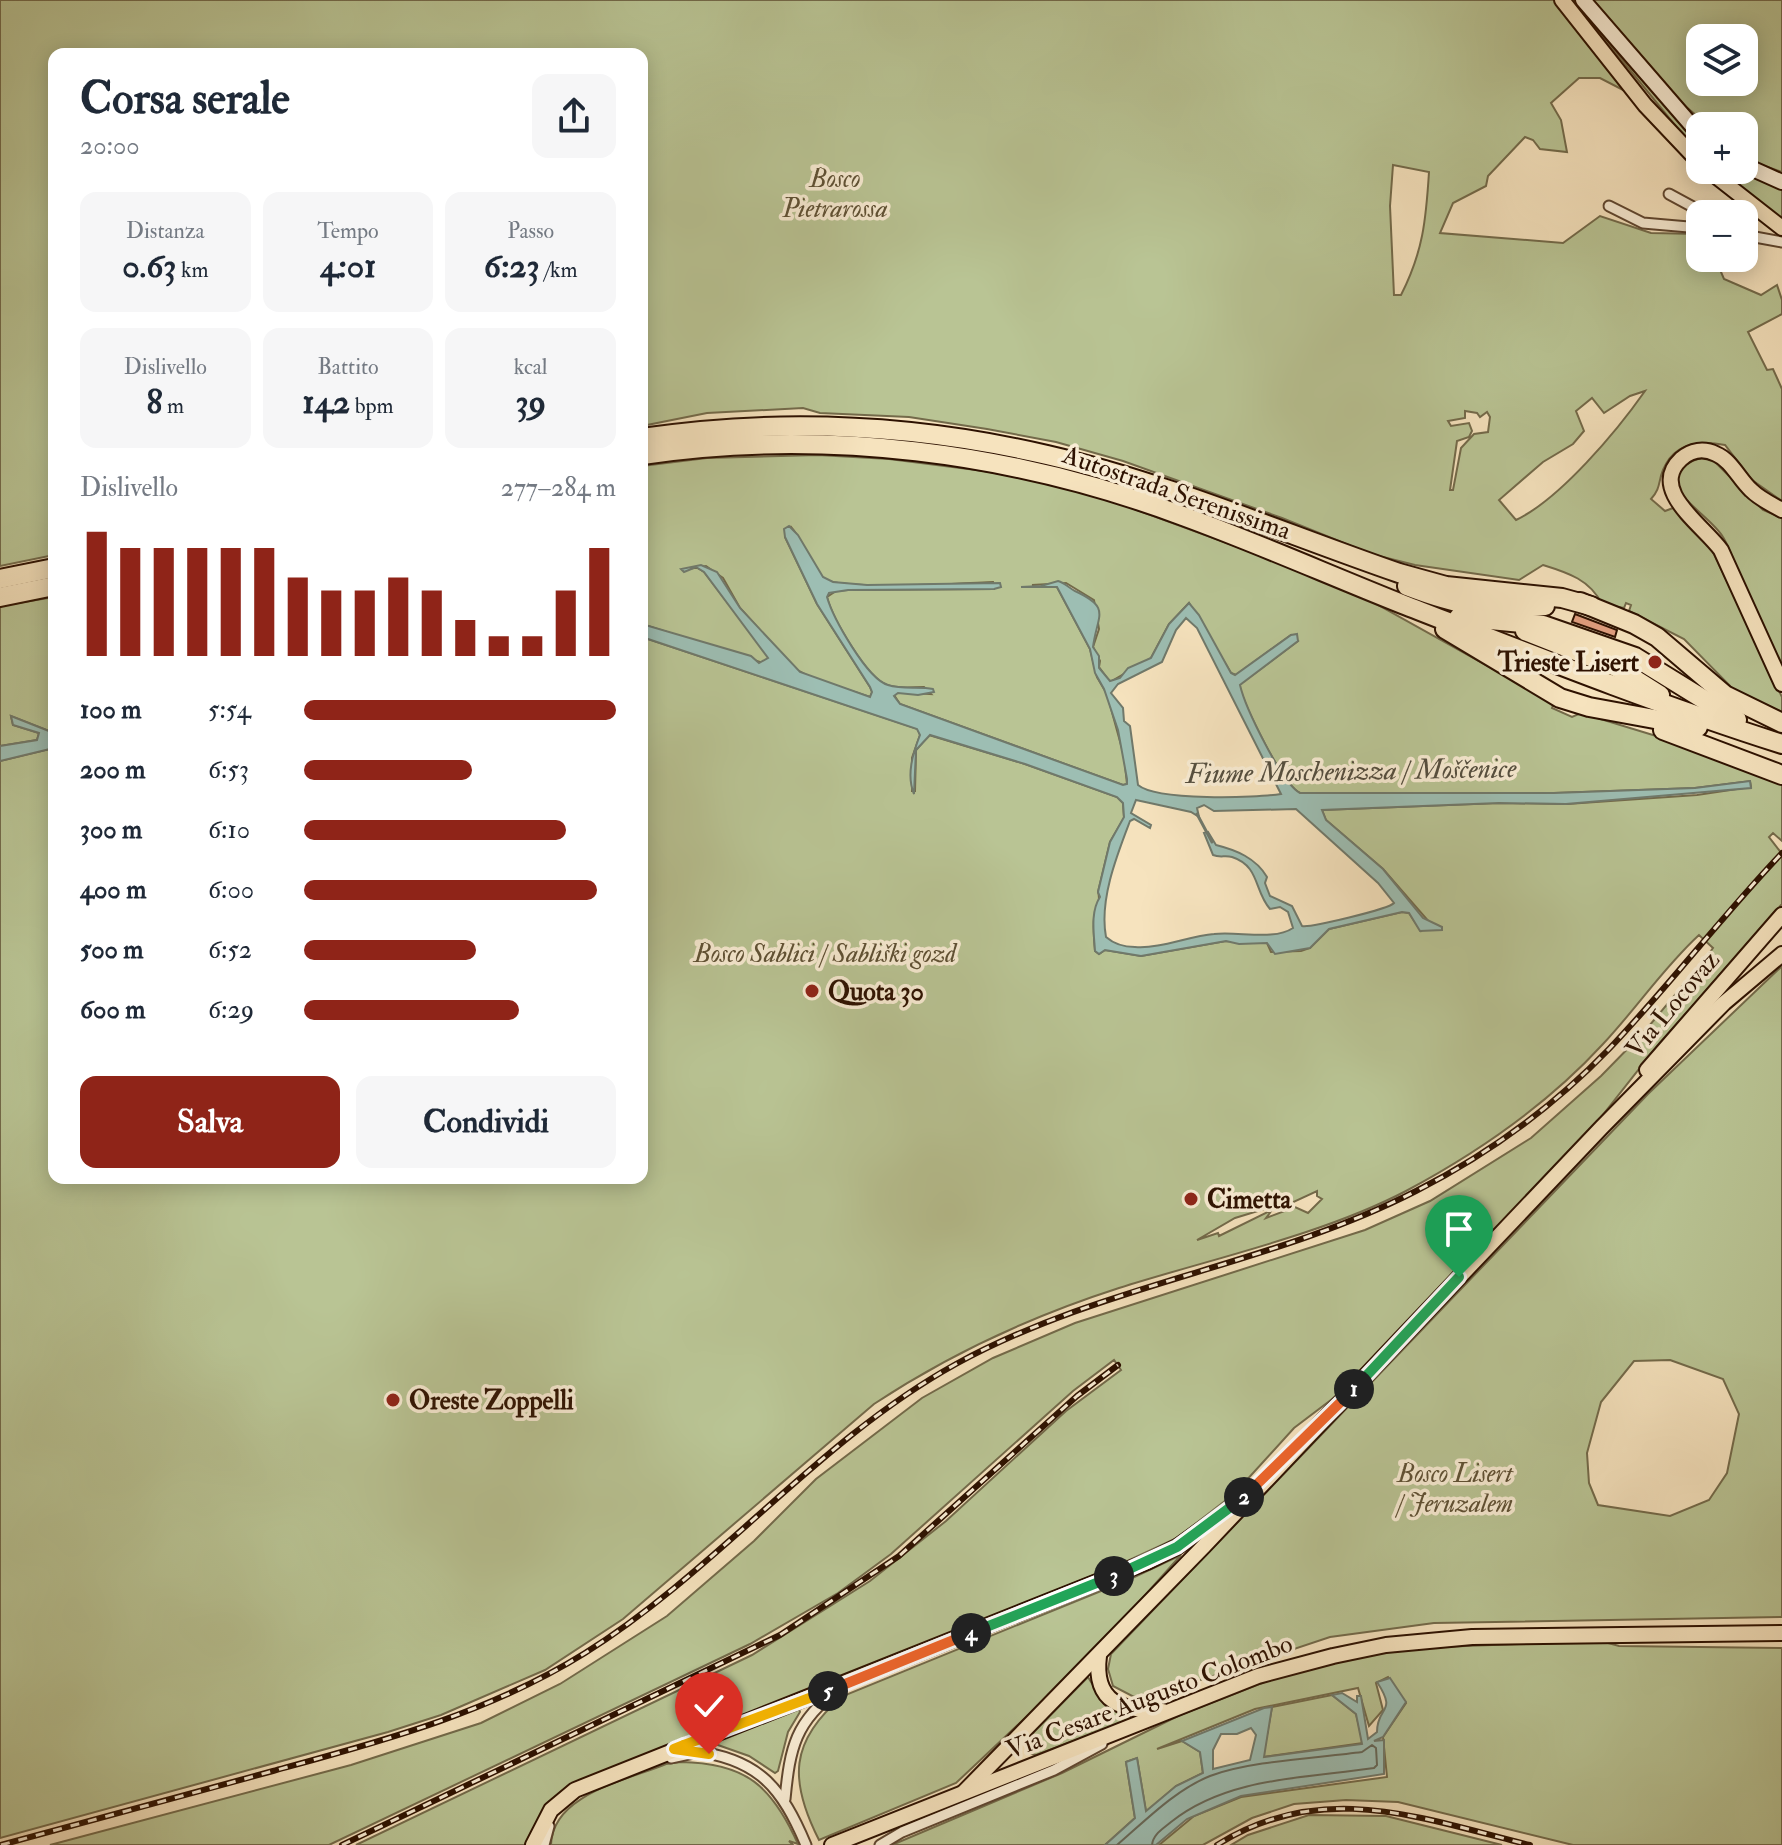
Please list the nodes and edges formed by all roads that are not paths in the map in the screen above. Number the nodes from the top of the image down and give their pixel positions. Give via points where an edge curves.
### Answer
1 (1562, 0) edge
2 (1583, 0) edge
3 (1686, 119) edge
4 (1686, 148) edge
5 (1758, 171) edge
6 (1782, 182) edge
7 (1726, 184) edge
8 (1669, 194) dead end
9 (1686, 203) edge
10 (1609, 206) dead end
11 (1686, 227) edge
12 (1782, 228) edge
13 (1758, 238) edge
14 (1782, 242) edge
15 (648, 437) edge
16 (648, 454) edge
17 (1782, 510) edge
18 (48, 569) edge
19 (0, 579) edge
20 (48, 587) edge
21 (0, 597) edge
22 (1402, 603) junction
23 (1782, 684) edge
24 (1592, 697) junction
25 (1625, 713) junction
26 (1782, 723) edge
27 (1782, 744) edge
28 (1782, 775) edge
29 (1782, 915) edge
30 (1782, 954) edge
31 (1602, 1127) junction
32 (1274, 1470) junction
33 (1782, 1633) edge
34 (1099, 1656) junction
35 (846, 1684) junction
36 (1172, 1711) junction
37 (1132, 1727) junction
38 (674, 1749) junction
39 (699, 1752) junction
40 (964, 1792) junction
41 (785, 1799) junction
42 (533, 1845) edge
43 (544, 1845) edge
44 (806, 1845) edge
45 (832, 1845) edge
46 (880, 1845) edge

1 - 4 main road
2 - 3 main road
5 - 6 main road
7 - 12 main road
8 - 9 street
10 - 11 street via 1643,223
13 - 14 street
15 - 26 highway, Autostrada Serenissima via 751,426 864,428 930,433 1048,455 1446,586 1591,606 1657,637 1725,695
16 - 22 highway, Autostrada Serenissima via 799,444 985,461 1182,515
17 - 23 main road via 1762,499 1714,452 1688,454 1672,474 1674,497 1721,550
18 - 19 highway
20 - 21 highway
22 - 24 highway via 1538,676
22 - 25 highway via 1560,698
22 - 27 highway via 1646,700
22 - 27 highway via 1464,619 1535,623 1635,657 1714,709
24 - 25 highway
24 - 27 highway
25 - 27 highway
25 - 28 highway
29 - 31 main road, Via Locovaz
30 - 31 main road, Via Locovaz via 1724,1003
31 - 32 main road, Via Locovaz
32 - 34 main road, Via Locovaz
32 - 35 main road, Via Locovaz via 1204,1528 1147,1562
33 - 36 main road, Via Cesare Augusto Colombo via 1472,1637 1386,1645 1290,1666
34 - 36 main road via 1099,1681 1110,1699 1134,1710
34 - 40 main road, Via Locovaz
35 - 38 main road, Via Locovaz
35 - 41 street via 800,1727 789,1759
36 - 37 main road, Via Cesare Augusto Colombo
37 - 40 main road, Via Cesare Augusto Colombo
37 - 46 street via 1054,1770
38 - 39 street
38 - 42 main road, Via Locovaz via 562,1799
39 - 41 street via 747,1766
39 - 43 street via 571,1799 552,1819
40 - 45 main road, Via Cesare Augusto Colombo
41 - 44 street

